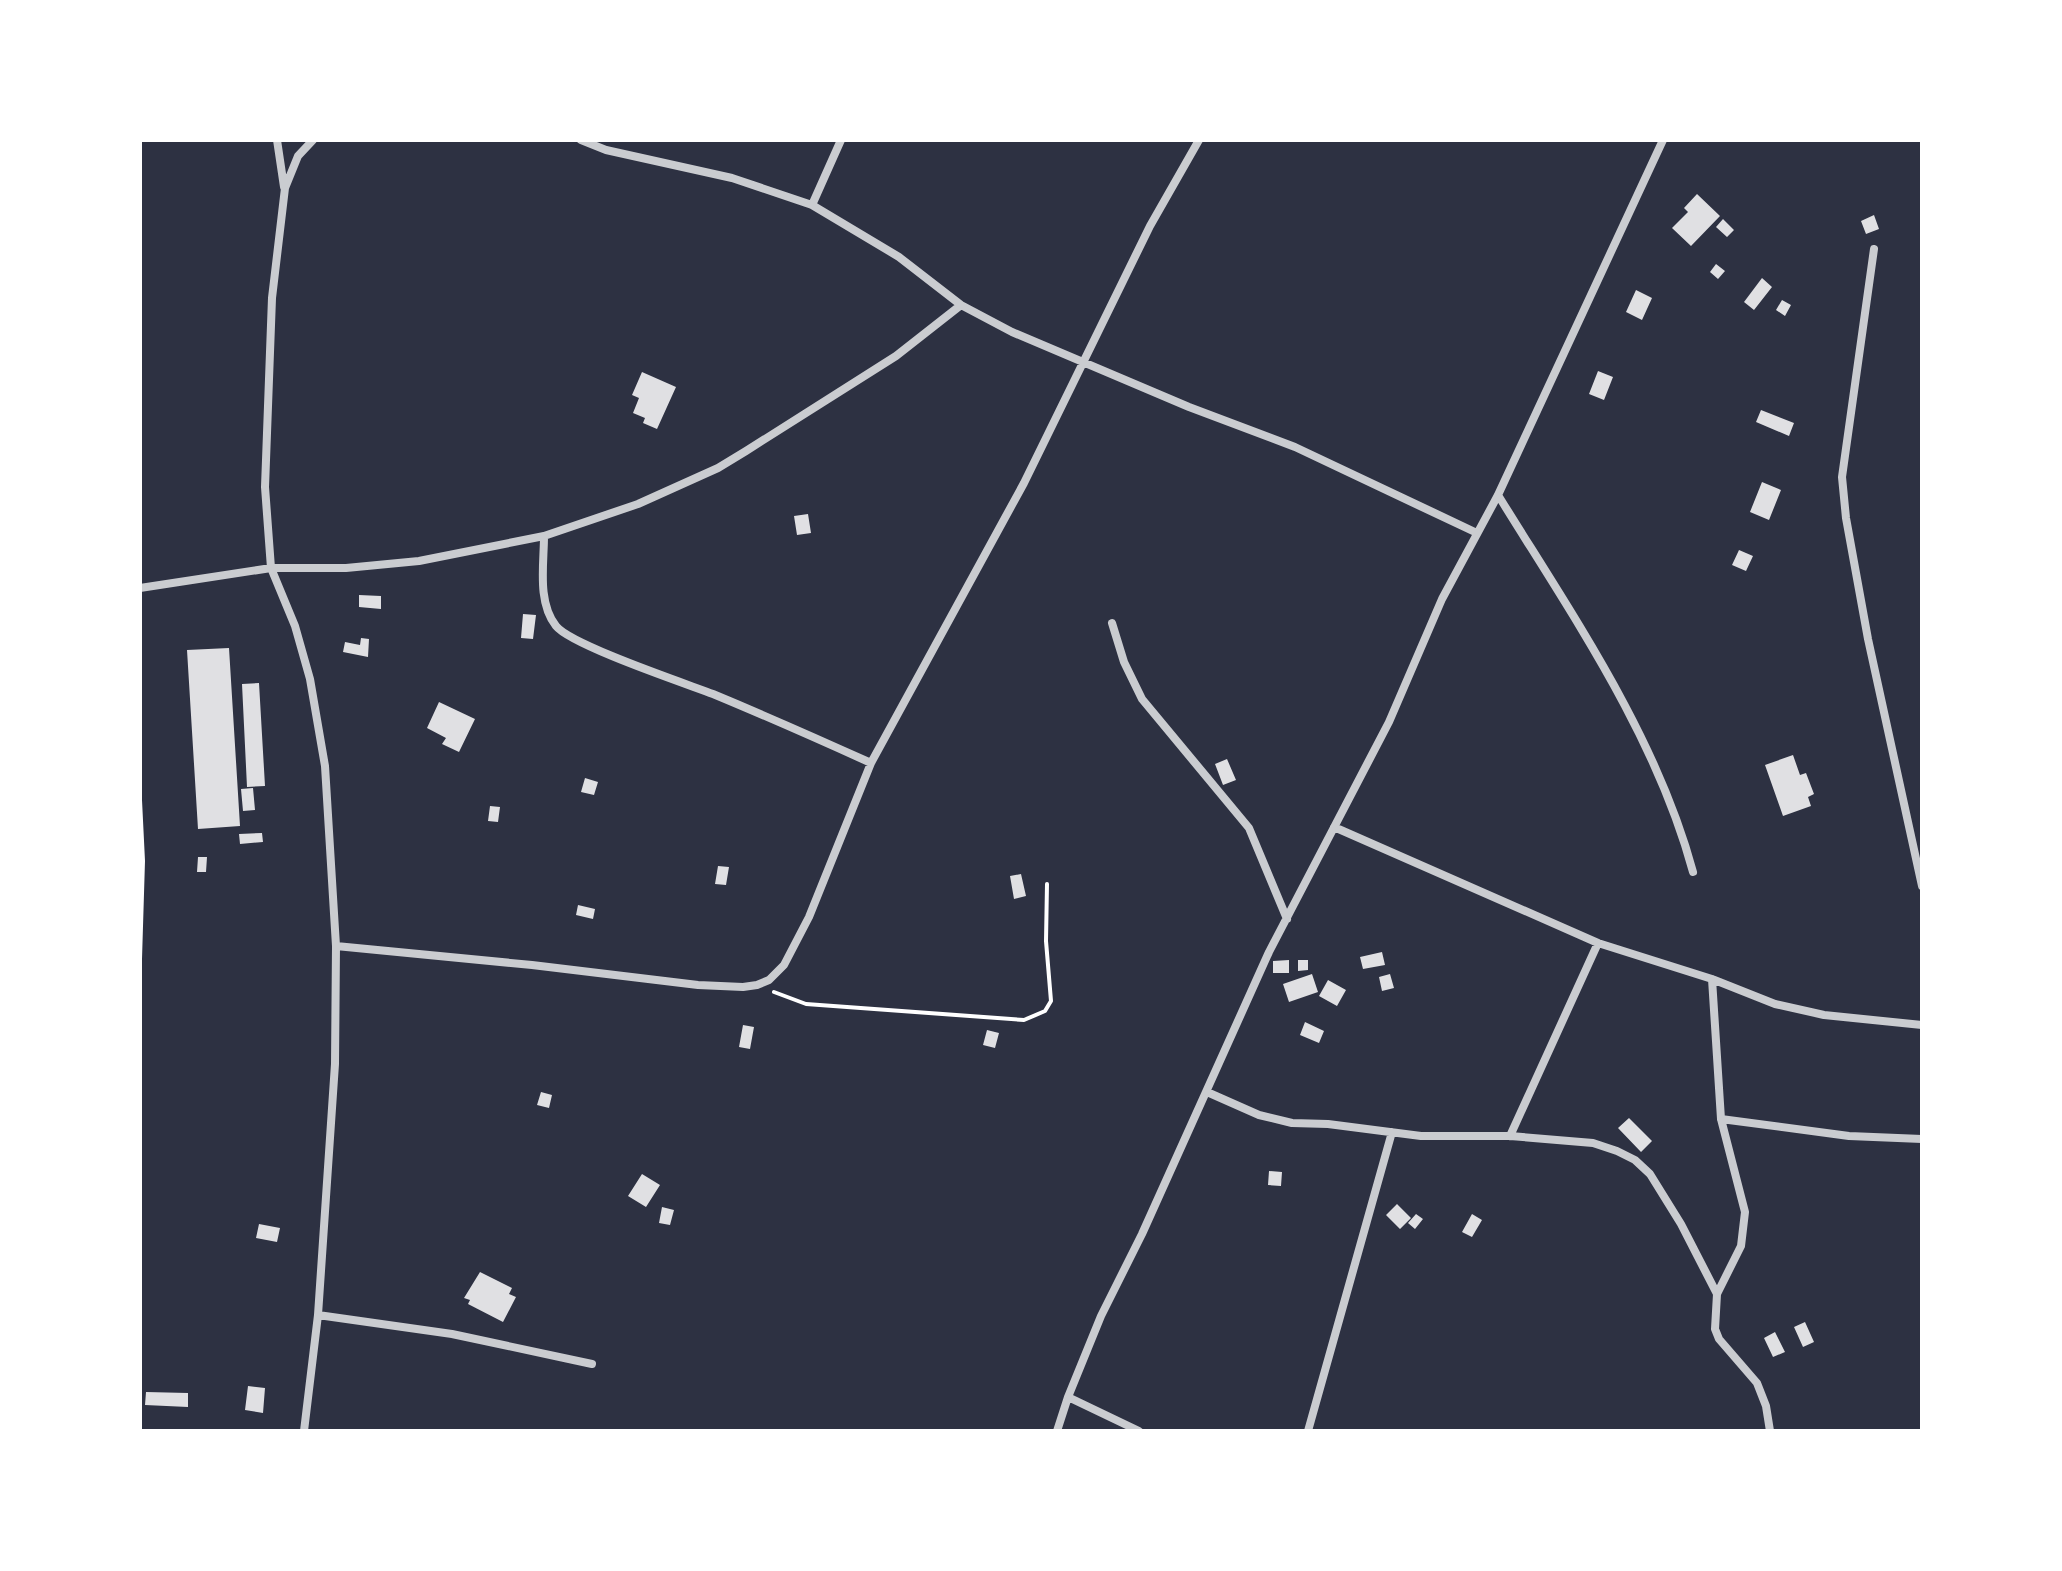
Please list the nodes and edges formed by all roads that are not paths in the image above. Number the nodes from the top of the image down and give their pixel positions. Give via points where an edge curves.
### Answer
1 (277, 140) edge
2 (313, 140) edge
3 (581, 140) edge
4 (841, 140) edge
5 (1199, 140) edge
6 (1663, 140) edge
7 (285, 188) junction
8 (812, 205) junction
9 (1874, 249) dead end
10 (961, 305) junction
11 (1082, 360) junction
12 (1498, 495) junction
13 (1477, 533) junction
14 (544, 536) junction
15 (271, 568) junction
16 (140, 588) edge
17 (1112, 623) dead end
18 (871, 763) junction
19 (1334, 827) junction
20 (1693, 872) dead end
21 (1922, 886) edge
22 (1287, 919) junction
23 (1598, 943) junction
24 (336, 946) junction
25 (1712, 979) junction
26 (1922, 1025) edge
27 (1207, 1092) junction
28 (1721, 1119) junction
29 (1392, 1132) junction
30 (1510, 1136) junction
31 (1922, 1139) edge
32 (1717, 1294) junction
33 (318, 1315) junction
34 (592, 1364) dead end
35 (1068, 1397) junction
36 (304, 1431) edge
37 (1057, 1431) edge
38 (1139, 1431) edge
39 (1308, 1431) edge
40 (1770, 1431) edge

1 - 7 street
2 - 7 street via 298,156
3 - 8 street via 732,178
4 - 8 street
5 - 11 street
6 - 12 street
7 - 15 street via 268,387 265,487
8 - 10 street via 899,257
9 - 21 street via 1842,477 1868,639
10 - 11 street
10 - 14 street via 896,356 718,468 638,504
11 - 13 street via 1295,447
11 - 18 street via 1024,483
12 - 13 street
12 - 20 street via 1639,732
13 - 19 street
14 - 15 street via 419,561
14 - 18 street via 543,582 557,627 580,642
15 - 16 street
15 - 24 street via 310,679 325,766
17 - 22 street via 1142,699 1249,828
18 - 24 street via 809,917 784,965 757,985 698,985
19 - 22 street
19 - 23 street
22 - 27 street
23 - 25 street
23 - 30 street
24 - 33 street via 335,1064
25 - 26 street via 1775,1004 1824,1015
25 - 28 street
27 - 29 street via 1292,1123
27 - 35 street
28 - 31 street via 1849,1136
28 - 32 street via 1745,1212 1741,1246
29 - 30 street
29 - 39 street
30 - 32 street via 1593,1143 1635,1160 1663,1193
32 - 40 street via 1715,1329 1757,1383
33 - 34 street via 452,1334
33 - 36 street
35 - 37 street
35 - 38 street

